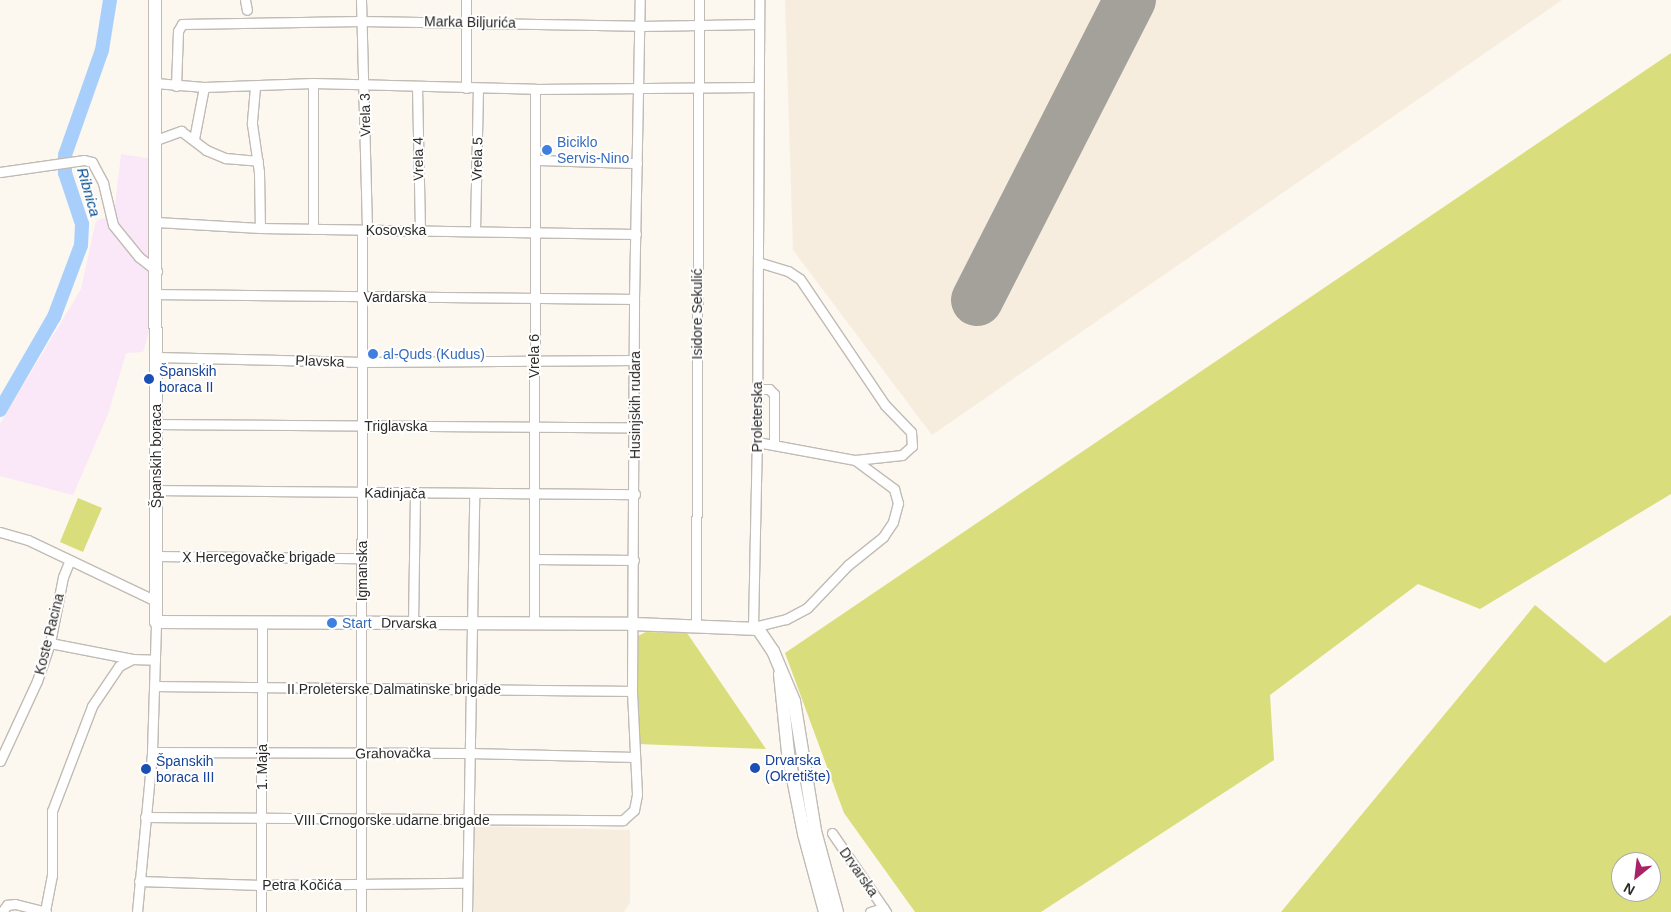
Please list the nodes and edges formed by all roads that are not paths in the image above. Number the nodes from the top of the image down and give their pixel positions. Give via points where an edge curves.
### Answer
1 (155, 0) edge
2 (246, 0) edge
3 (361, 0) edge
4 (466, 0) edge
5 (640, 0) edge
6 (699, 0) edge
7 (759, 0) edge
8 (247, 10) dead end
9 (361, 21) junction
10 (466, 22) junction
11 (758, 24) junction
12 (640, 26) junction
13 (699, 26) junction
14 (314, 83) junction
15 (155, 84) junction
16 (176, 86) junction
17 (364, 86) junction
18 (758, 86) junction
19 (204, 87) junction
20 (416, 87) junction
21 (698, 87) junction
22 (255, 88) junction
23 (466, 88) junction
24 (478, 88) junction
25 (640, 88) junction
26 (535, 89) junction
27 (194, 139) junction
28 (156, 140) junction
29 (535, 160) junction
30 (258, 161) junction
31 (637, 163) junction
32 (0, 172) edge
33 (156, 222) junction
34 (260, 228) junction
35 (313, 229) junction
36 (420, 230) junction
37 (364, 231) junction
38 (475, 231) junction
39 (535, 231) junction
40 (636, 234) junction
41 (758, 262) junction
42 (157, 271) junction
43 (155, 294) junction
44 (363, 297) junction
45 (535, 297) junction
46 (634, 299) junction
47 (156, 357) junction
48 (634, 360) junction
49 (534, 361) junction
50 (363, 362) junction
51 (757, 389) junction
52 (156, 424) junction
53 (362, 426) junction
54 (534, 426) junction
55 (635, 428) junction
56 (757, 442) junction
57 (774, 444) junction
58 (855, 460) junction
59 (155, 490) junction
60 (362, 492) junction
61 (415, 493) junction
62 (474, 493) junction
63 (534, 494) junction
64 (635, 494) junction
65 (0, 532) edge
66 (156, 556) junction
67 (362, 558) junction
68 (534, 559) junction
69 (70, 560) junction
70 (634, 560) junction
71 (156, 601) junction
72 (156, 622) junction
73 (362, 622) junction
74 (262, 623) junction
75 (413, 623) junction
76 (534, 623) junction
77 (472, 624) junction
78 (633, 624) junction
79 (696, 627) junction
80 (752, 628) junction
81 (50, 643) junction
82 (132, 659) junction
83 (155, 660) junction
84 (779, 667) junction
85 (156, 686) junction
86 (262, 688) junction
87 (362, 689) junction
88 (471, 689) junction
89 (632, 691) junction
90 (152, 752) junction
91 (262, 753) junction
92 (469, 753) junction
93 (362, 754) junction
94 (634, 757) junction
95 (0, 761) edge
96 (634, 810) joint
97 (145, 817) junction
98 (361, 819) junction
99 (261, 820) junction
100 (468, 821) junction
101 (832, 833) dead end
102 (138, 881) junction
103 (466, 883) junction
104 (261, 885) junction
105 (361, 885) junction
106 (885, 910) edge
107 (2, 912) edge
108 (45, 912) edge
109 (137, 912) edge
110 (261, 912) edge
111 (361, 912) edge
112 (467, 912) edge
113 (825, 912) edge
114 (837, 912) edge
115 (870, 912) edge

1 - 15 main road, Španskih boraca
2 - 8 street
3 - 9 street, Vrela 3
4 - 10 street
5 - 12 street, Husinjskih rudara
6 - 13 street, Isidore Sekulić
7 - 11 street, Proleterska
9 - 10 street, Marka Biljurića
9 - 16 street, Marka Biljurića via 182,24 178,31
9 - 17 street, Vrela 3
10 - 12 street, Marka Biljurića
10 - 23 street
11 - 13 street, Marka Biljurića
11 - 18 street, Proleterska
12 - 13 street, Marka Biljurića
12 - 25 street, Husinjskih rudara
13 - 21 street, Isidore Sekulić
14 - 17 street
14 - 22 street
14 - 35 street
15 - 16 street
15 - 28 main road, Španskih boraca
16 - 19 street
17 - 20 street
17 - 37 street, Vrela 3
18 - 21 street
18 - 41 street, Proleterska
19 - 22 street
19 - 27 street
20 - 23 street
20 - 36 street, Vrela 4
21 - 25 street
21 - 79 street, Isidore Sekulić
22 - 30 street via 252,124
23 - 24 street
24 - 26 street
24 - 38 street, Vrela 5
25 - 26 street
25 - 31 street, Husinjskih rudara
26 - 29 street, Vrela 6
27 - 28 street via 181,131
27 - 30 street via 206,150 225,158
28 - 33 main road, Španskih boraca
29 - 31 street
29 - 39 street, Vrela 6
30 - 34 street
31 - 40 street, Husinjskih rudara
32 - 42 street via 87,160 96,166 113,225 139,257
33 - 34 street, Kosovska
33 - 42 main road, Španskih boraca
34 - 35 street, Kosovska
35 - 37 street, Kosovska
36 - 37 street, Kosovska
36 - 38 street, Kosovska
37 - 44 street, Igmanska
38 - 39 street, Kosovska
39 - 40 street, Kosovska
39 - 45 street, Vrela 6
40 - 46 street, Husinjskih rudara
41 - 51 street, Proleterska
41 - 58 street via 800,278 885,405 912,432 912,446 902,455
42 - 43 main road, Španskih boraca
43 - 44 street, Vardarska
43 - 47 main road, Španskih boraca
44 - 45 street, Vardarska
44 - 50 street, Igmanska
45 - 46 street, Vardarska
45 - 49 street, Vrela 6
46 - 48 street, Husinjskih rudara
47 - 50 street, Plavska
47 - 52 main road, Španskih boraca
48 - 49 street, Plavska
48 - 55 street, Husinjskih rudara
49 - 50 street, Plavska
49 - 54 street, Vrela 6
50 - 53 street, Igmanska
51 - 56 street, Proleterska
51 - 57 street via 769,389 774,394
52 - 53 street, Triglavska
52 - 59 main road, Španskih boraca
53 - 54 street, Triglavska
53 - 60 street, Igmanska
54 - 55 street, Triglavska
54 - 63 street, Vrela 6
55 - 64 street, Husinjskih rudara
56 - 57 street
56 - 80 street, Proleterska
57 - 58 street
58 - 80 street via 897,493 893,522 882,537 848,565 804,610 766,626
59 - 60 street, Kadinjača
59 - 66 main road, Španskih boraca
60 - 61 street, Kadinjača
60 - 67 street, Igmanska
61 - 62 street, Kadinjača
61 - 75 street
62 - 63 street, Kadinjača
62 - 77 street
63 - 64 street, Kadinjača
63 - 68 street, Vrela 6
64 - 70 street, Husinjskih rudara
65 - 69 street via 28,540
66 - 67 street, X Hercegovačke brigade
66 - 71 main road, Španskih boraca
67 - 73 street, Igmanska
68 - 70 street
68 - 76 street, Vrela 6
69 - 71 street
69 - 81 street, Koste Racina via 63,577
70 - 78 street, Husinjskih rudara
71 - 72 main road, Španskih boraca
72 - 74 main road, Drvarska
72 - 83 street, Španskih boraca
73 - 74 main road, Drvarska
73 - 75 main road, Drvarska
73 - 87 street, Igmanska
74 - 86 street, 1. Maja
75 - 77 main road, Drvarska
76 - 77 main road, Drvarska
76 - 78 main road, Drvarska
77 - 88 street
78 - 79 main road
78 - 89 street, Husinjskih rudara
79 - 80 main road
80 - 84 main road via 764,636
81 - 82 street
81 - 95 street, Koste Racina via 37,681
82 - 83 street
82 - 108 street via 119,666 92,706 52,811 52,875
83 - 85 street, Španskih boraca
84 - 113 main road via 792,771 804,834
84 - 114 main road via 794,701 815,831
85 - 86 street, II Proleterske Dalmatinske brigade
85 - 90 street, Španskih boraca
86 - 87 street, II Proleterske Dalmatinske brigade
86 - 91 street, 1. Maja
87 - 88 street, II Proleterske Dalmatinske brigade
87 - 93 street, Igmanska
88 - 89 street, II Proleterske Dalmatinske brigade
88 - 92 street
89 - 94 street, Husinjskih rudara
90 - 91 street, Grahovačka
90 - 97 street, Španskih boraca
91 - 93 street, Grahovačka
91 - 99 street, 1. Maja
92 - 93 street, Grahovačka
92 - 94 street, Grahovačka
92 - 100 street
93 - 98 street, Igmanska
94 - 96 street, Husinjskih rudara via 637,794
96 - 100 street, VIII Crnogorske udarne brigade via 623,820
97 - 99 street, VIII Crnogorske udarne brigade
97 - 102 street, Španskih boraca
98 - 99 street, VIII Crnogorske udarne brigade
98 - 100 street, VIII Crnogorske udarne brigade
98 - 105 street, Igmanska
99 - 104 street, 1. Maja
100 - 103 street
101 - 106 street, Drvarska
102 - 104 street, Petra Kočića
102 - 109 street, Španskih boraca
103 - 105 street, Petra Kočića
103 - 112 street
104 - 105 street, Petra Kočića
104 - 110 street, 1. Maja
105 - 111 street, Igmanska
106 - 115 street
107 - 108 street via 6,905 16,904

